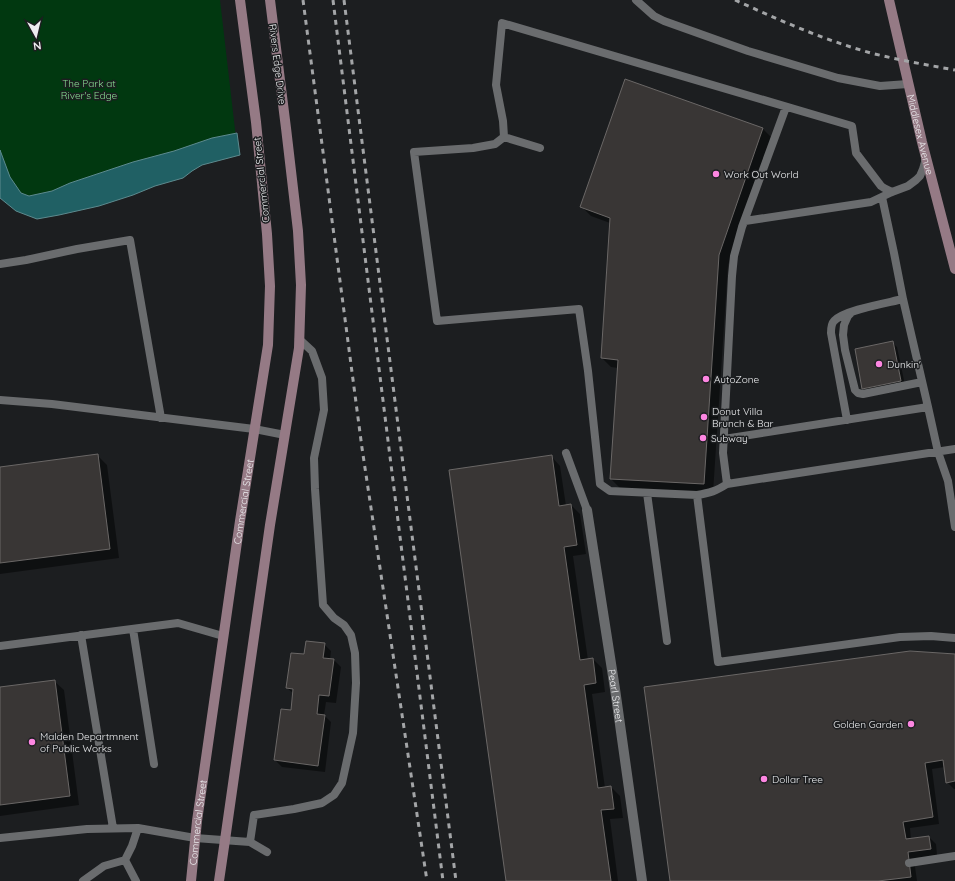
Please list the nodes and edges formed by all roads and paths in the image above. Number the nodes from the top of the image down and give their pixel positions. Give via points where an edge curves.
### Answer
1 (240, 0) edge
2 (270, 0) edge
3 (636, 0) edge
4 (888, 0) edge
5 (908, 84) junction
6 (786, 107) junction
7 (504, 137) junction
8 (540, 148) dead end
9 (925, 151) junction
10 (892, 192) junction
11 (882, 197) junction
12 (745, 221) junction
13 (0, 264) edge
14 (955, 269) edge
15 (902, 299) junction
16 (853, 311) junction
17 (299, 339) junction
18 (922, 382) junction
19 (0, 400) edge
20 (928, 407) junction
21 (161, 418) junction
22 (847, 420) junction
23 (254, 429) junction
24 (285, 435) junction
25 (724, 439) junction
26 (955, 449) edge
27 (938, 452) junction
28 (566, 453) dead end
29 (727, 484) junction
30 (647, 492) junction
31 (697, 495) junction
32 (587, 510) joint
33 (955, 527) edge
34 (133, 629) junction
35 (81, 635) junction
36 (223, 636) junction
37 (955, 638) edge
38 (667, 641) dead end
39 (0, 646) edge
40 (154, 764) dead end
41 (112, 828) junction
42 (138, 828) junction
43 (0, 838) edge
44 (195, 838) junction
45 (225, 840) junction
46 (250, 842) junction
47 (267, 852) dead end
48 (955, 856) edge
49 (125, 860) junction
50 (909, 863) dead end
51 (83, 881) edge
52 (136, 881) edge
53 (191, 881) edge
54 (219, 881) edge
55 (642, 881) edge

1 - 23 main road, Commercial Street via 256,122 270,286 268,345
2 - 17 main road, Rivers Edge Drive via 298,232 301,285
3 - 5 lane via 664,21 748,51 838,78 880,86
4 - 5 main road, Middlesex Avenue
5 - 9 main road, Middlesex Avenue
6 - 7 lane via 502,22 496,85
6 - 10 lane via 852,126 856,153 881,186
6 - 12 lane
7 - 8 lane
7 - 30 lane via 495,144 473,148 414,152 438,321 579,309 600,484 610,491
9 - 10 lane via 920,176 908,186
9 - 14 main road, Middlesex Avenue
10 - 11 lane
11 - 12 lane via 871,202
11 - 15 lane
12 - 25 lane via 734,256 732,276
13 - 21 lane via 130,240
15 - 16 lane
15 - 18 lane
16 - 18 lane via 844,325 843,335 855,390 863,394
16 - 22 lane via 833,322 831,330
17 - 24 main road
17 - 46 lane via 312,351 322,378 324,410 314,458 323,605 344,625 355,653 353,733 342,783 334,795 322,803 254,814
18 - 20 lane
19 - 21 lane
20 - 22 lane
20 - 27 lane
21 - 23 lane
22 - 25 lane
23 - 24 lane
23 - 36 main road, Commercial Street
24 - 45 main road
25 - 29 lane
26 - 27 lane
27 - 29 lane
27 - 33 lane via 948,481
28 - 32 lane
29 - 31 lane via 709,494
30 - 31 lane
30 - 38 lane
31 - 37 lane via 718,662 900,637
32 - 55 street, Pearl Street
34 - 35 lane
34 - 36 lane via 178,623
34 - 40 lane
35 - 39 lane
35 - 41 lane
36 - 44 main road, Commercial Street
41 - 42 lane
41 - 43 lane
42 - 44 lane
42 - 49 lane
44 - 45 lane
44 - 53 main road, Commercial Street
45 - 46 lane
45 - 54 main road
46 - 47 lane
48 - 50 lane
49 - 51 lane via 104,866
49 - 52 lane

